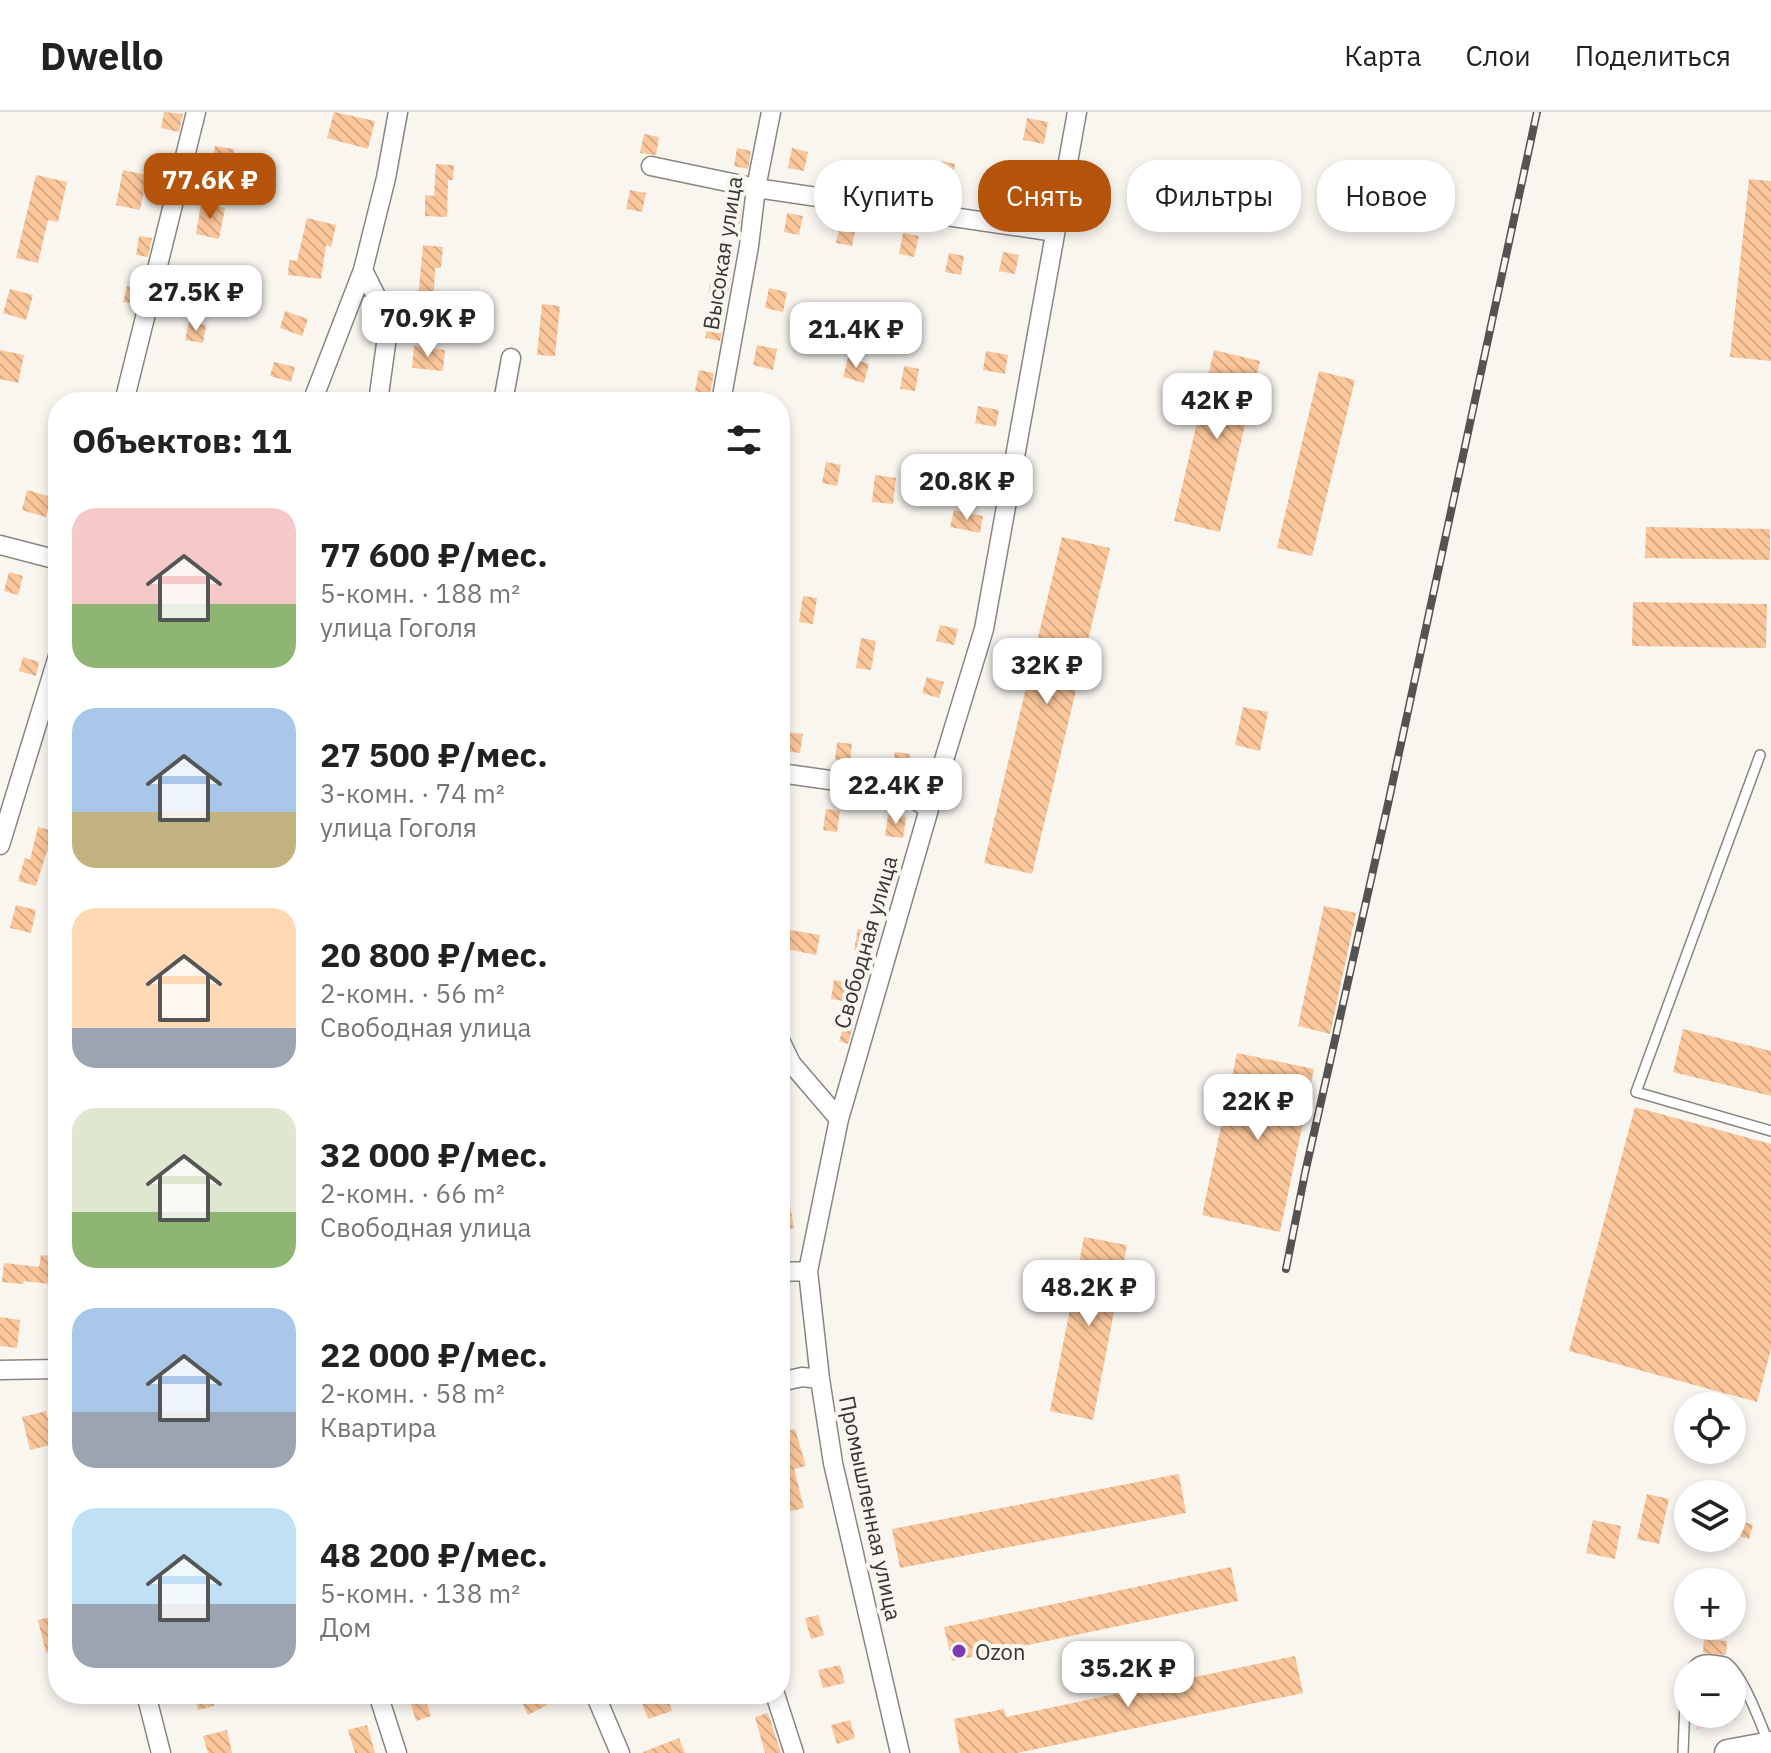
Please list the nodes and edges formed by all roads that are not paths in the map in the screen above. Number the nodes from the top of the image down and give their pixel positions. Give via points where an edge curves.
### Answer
1 (196, 112) edge
2 (398, 112) edge
3 (771, 112) edge
4 (1077, 112) edge
5 (1068, 160) edge
6 (651, 166) dead end
7 (756, 188) junction
8 (978, 221) edge
9 (1055, 232) edge
10 (363, 270) junction
11 (511, 358) dead end
12 (126, 392) edge
13 (316, 392) edge
14 (379, 392) edge
15 (505, 392) edge
16 (723, 392) edge
17 (0, 545) edge
18 (48, 557) edge
19 (48, 689) edge
20 (1760, 755) dead end
21 (790, 774) edge
22 (929, 809) junction
23 (0, 845) edge
24 (790, 1061) edge
25 (839, 1119) junction
26 (1771, 1131) edge
27 (808, 1271) junction
28 (790, 1272) edge
29 (48, 1369) edge
30 (0, 1370) edge
31 (820, 1379) junction
32 (790, 1380) edge
33 (1746, 1692) edge
34 (149, 1704) edge
35 (381, 1704) edge
36 (599, 1704) edge
37 (778, 1704) edge
38 (1684, 1728) edge
39 (1770, 1745) edge
40 (161, 1753) edge
41 (397, 1753) edge
42 (620, 1753) edge
43 (794, 1753) edge
44 (900, 1753) edge
45 (1683, 1753) edge
46 (1728, 1753) edge

1 - 12 street
2 - 10 street
3 - 7 street, Высокая улица
4 - 5 street, Свободная улица
6 - 7 street
7 - 8 street
7 - 16 street, Высокая улица
9 - 22 street, Свободная улица via 984,629
10 - 13 street
10 - 14 street via 389,322
11 - 15 street
17 - 18 street
19 - 23 street
20 - 26 lane via 1636,1092
21 - 22 street via 901,790
22 - 25 street, Свободная улица
24 - 25 street
25 - 27 street, Свободная улица
27 - 28 street
27 - 31 street, Промышленная улица
29 - 30 street
31 - 32 street
31 - 44 street, Промышленная улица via 833,1463
33 - 39 lane
34 - 40 street
35 - 41 street
36 - 42 street
37 - 43 street
38 - 45 lane
39 - 46 main road

